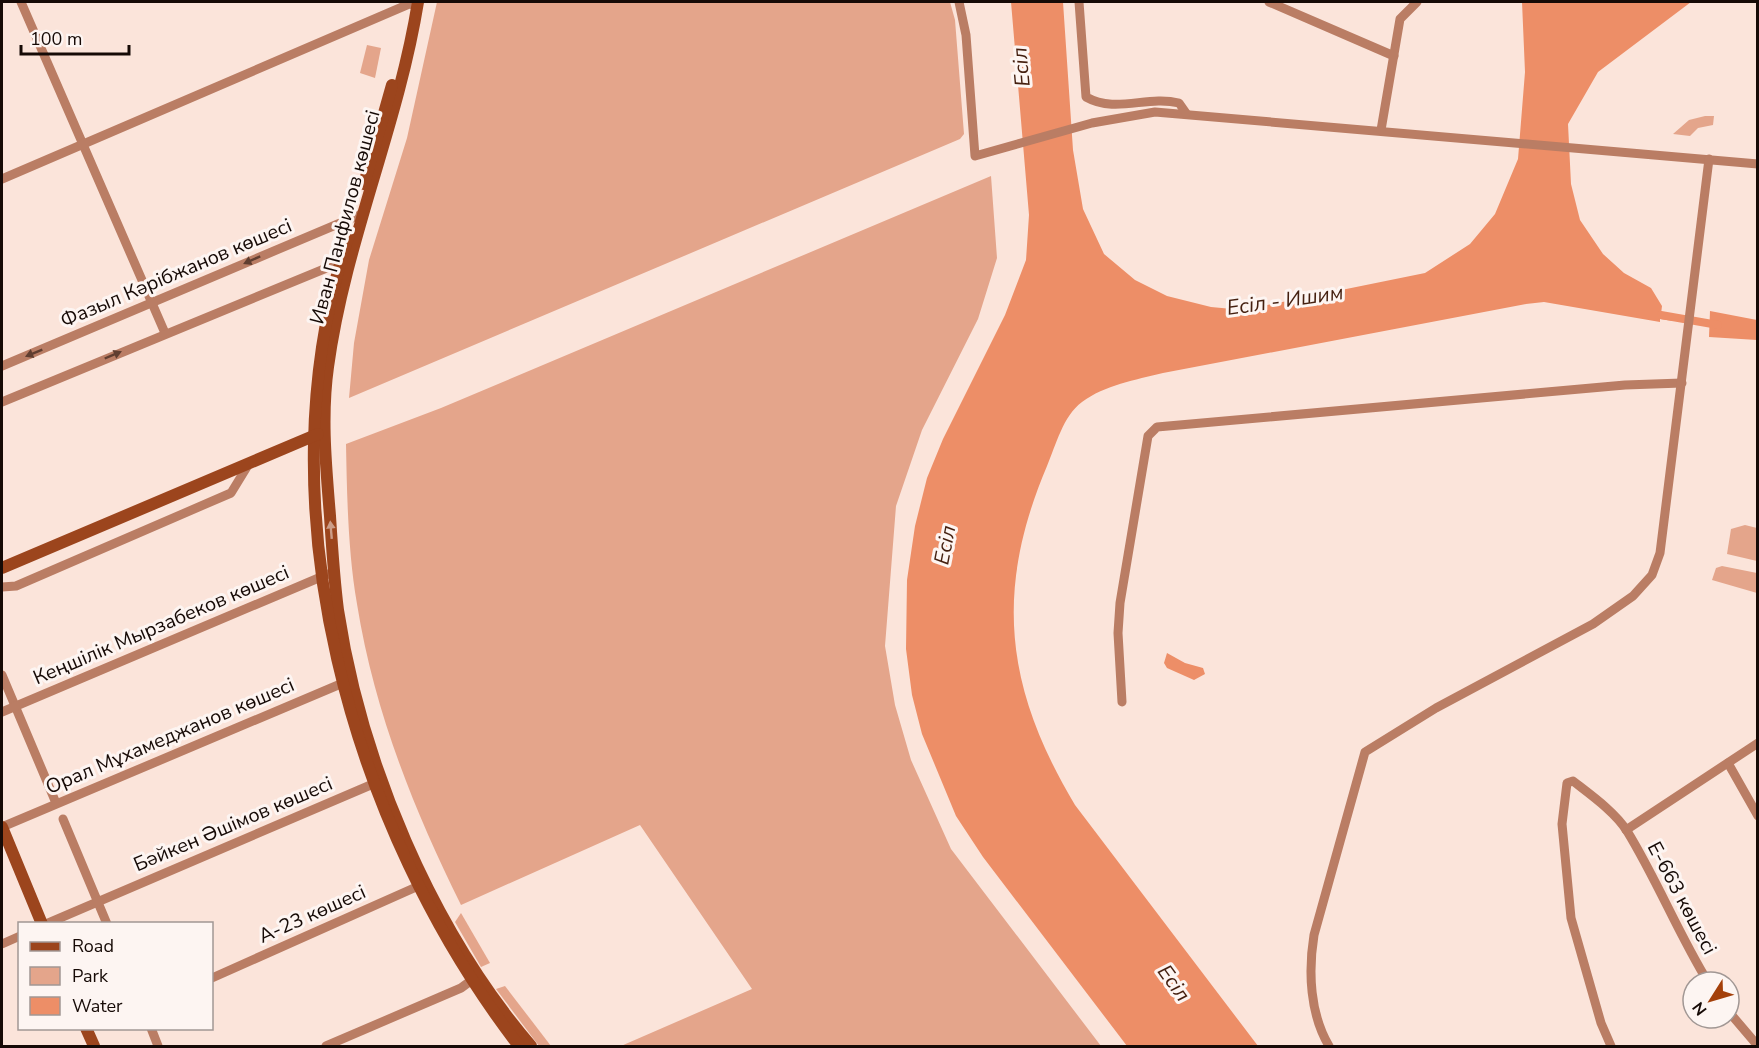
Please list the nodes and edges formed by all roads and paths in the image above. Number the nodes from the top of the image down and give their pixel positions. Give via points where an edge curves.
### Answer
1 (21, 2) edge
2 (959, 2) edge
3 (1079, 2) edge
4 (1269, 2) edge
5 (1417, 2) edge
6 (413, 3) edge
7 (1394, 56) junction
8 (1186, 113) junction
9 (1381, 130) junction
10 (81, 145) junction
11 (1709, 159) junction
12 (1758, 164) edge
13 (2, 179) edge
14 (360, 214) junction
15 (345, 260) junction
16 (152, 304) junction
17 (165, 333) junction
18 (2, 366) edge
19 (1682, 383) junction
20 (2, 402) edge
21 (318, 434) junction
22 (250, 462) junction
23 (2, 568) edge
24 (328, 574) junction
25 (2, 587) edge
26 (2, 675) edge
27 (348, 681) junction
28 (1122, 702) dead end
29 (15, 706) junction
30 (2, 712) edge
31 (1758, 743) edge
32 (1728, 763) junction
33 (378, 782) junction
34 (57, 804) junction
35 (1758, 816) edge
36 (63, 819) dead end
37 (2, 827) edge
38 (1626, 830) junction
39 (422, 884) junction
40 (97, 901) junction
41 (43, 922) edge
42 (49, 922) edge
43 (106, 922) edge
44 (18, 937) edge
45 (2, 944) edge
46 (1700, 970) edge
47 (213, 978) edge
48 (475, 978) junction
49 (1741, 1026) edge
50 (89, 1030) edge
51 (151, 1030) edge
52 (1758, 1046) edge
53 (94, 1047) edge
54 (158, 1047) edge
55 (326, 1047) edge
56 (519, 1047) edge
57 (531, 1047) edge
58 (1329, 1047) edge
59 (1611, 1047) edge

1 - 10 street
2 - 8 street via 966,35 975,156 1092,123 1155,112
3 - 8 street via 1086,97 1098,104 1115,106 1164,99 1179,103
4 - 7 street
5 - 7 street via 1400,19
6 - 10 street
6 - 14 street, Иван Панфилов көшесі via 393,118
7 - 9 street
8 - 9 street
9 - 11 street
10 - 13 street
10 - 16 street
11 - 12 street
11 - 19 street
14 - 15 street, Иван Панфилов көшесі
14 -> 16 street, Фазыл Кәрібжанов көшесі
15 - 17 street
15 - 21 street, Иван Панфилов көшесі via 319,367
16 - 17 street
16 -> 18 street, Фазыл Кәрібжанов көшесі
20 -> 17 street
19 - 28 street via 1157,427 1148,436 1120,603
19 - 58 street via 1660,553 1652,575 1633,596 1593,624 1436,708 1365,752 1310,959 1313,1003
21 - 22 street
21 - 24 street, Иван Панфилов көшесі
22 - 23 street
22 - 25 street via 231,493 16,586
24 - 27 street, Иван Панфилов көшесі via 339,611
24 - 29 street, Кеңшілік Мырзабеков көшесі
26 - 29 street
27 - 33 street, Иван Панфилов көшесі
27 - 34 street, Орал Мұхамеджанов көшесі
29 - 30 street, Кеңшілік Мырзабеков көшесі
29 - 34 street
31 - 32 street, Е-663 көшесі
32 - 35 street
32 - 38 street, Е-663 көшесі
33 - 39 street, Иван Панфилов көшесі
33 - 40 street, Бәйкен Әшімов көшесі
34 - 37 street, Орал Мұхамеджанов көшесі
36 - 40 street
37 - 41 street
38 - 46 street, Е-663 көшесі
38 - 59 street, Е-663 көшесі via 1591,794 1573,781 1567,783 1562,824 1571,918
39 - 47 street, А-23 көшесі
39 - 48 street, Иван Панфилов көшесі
40 - 42 street, Бәйкен Әшімов көшесі
40 - 43 street
44 - 45 street
48 - 55 street
48 - 56 street, Иван Панфилов көшесі
48 - 57 street, Иван Панфилов көшесі
49 - 52 street
50 - 53 street
51 - 54 street

